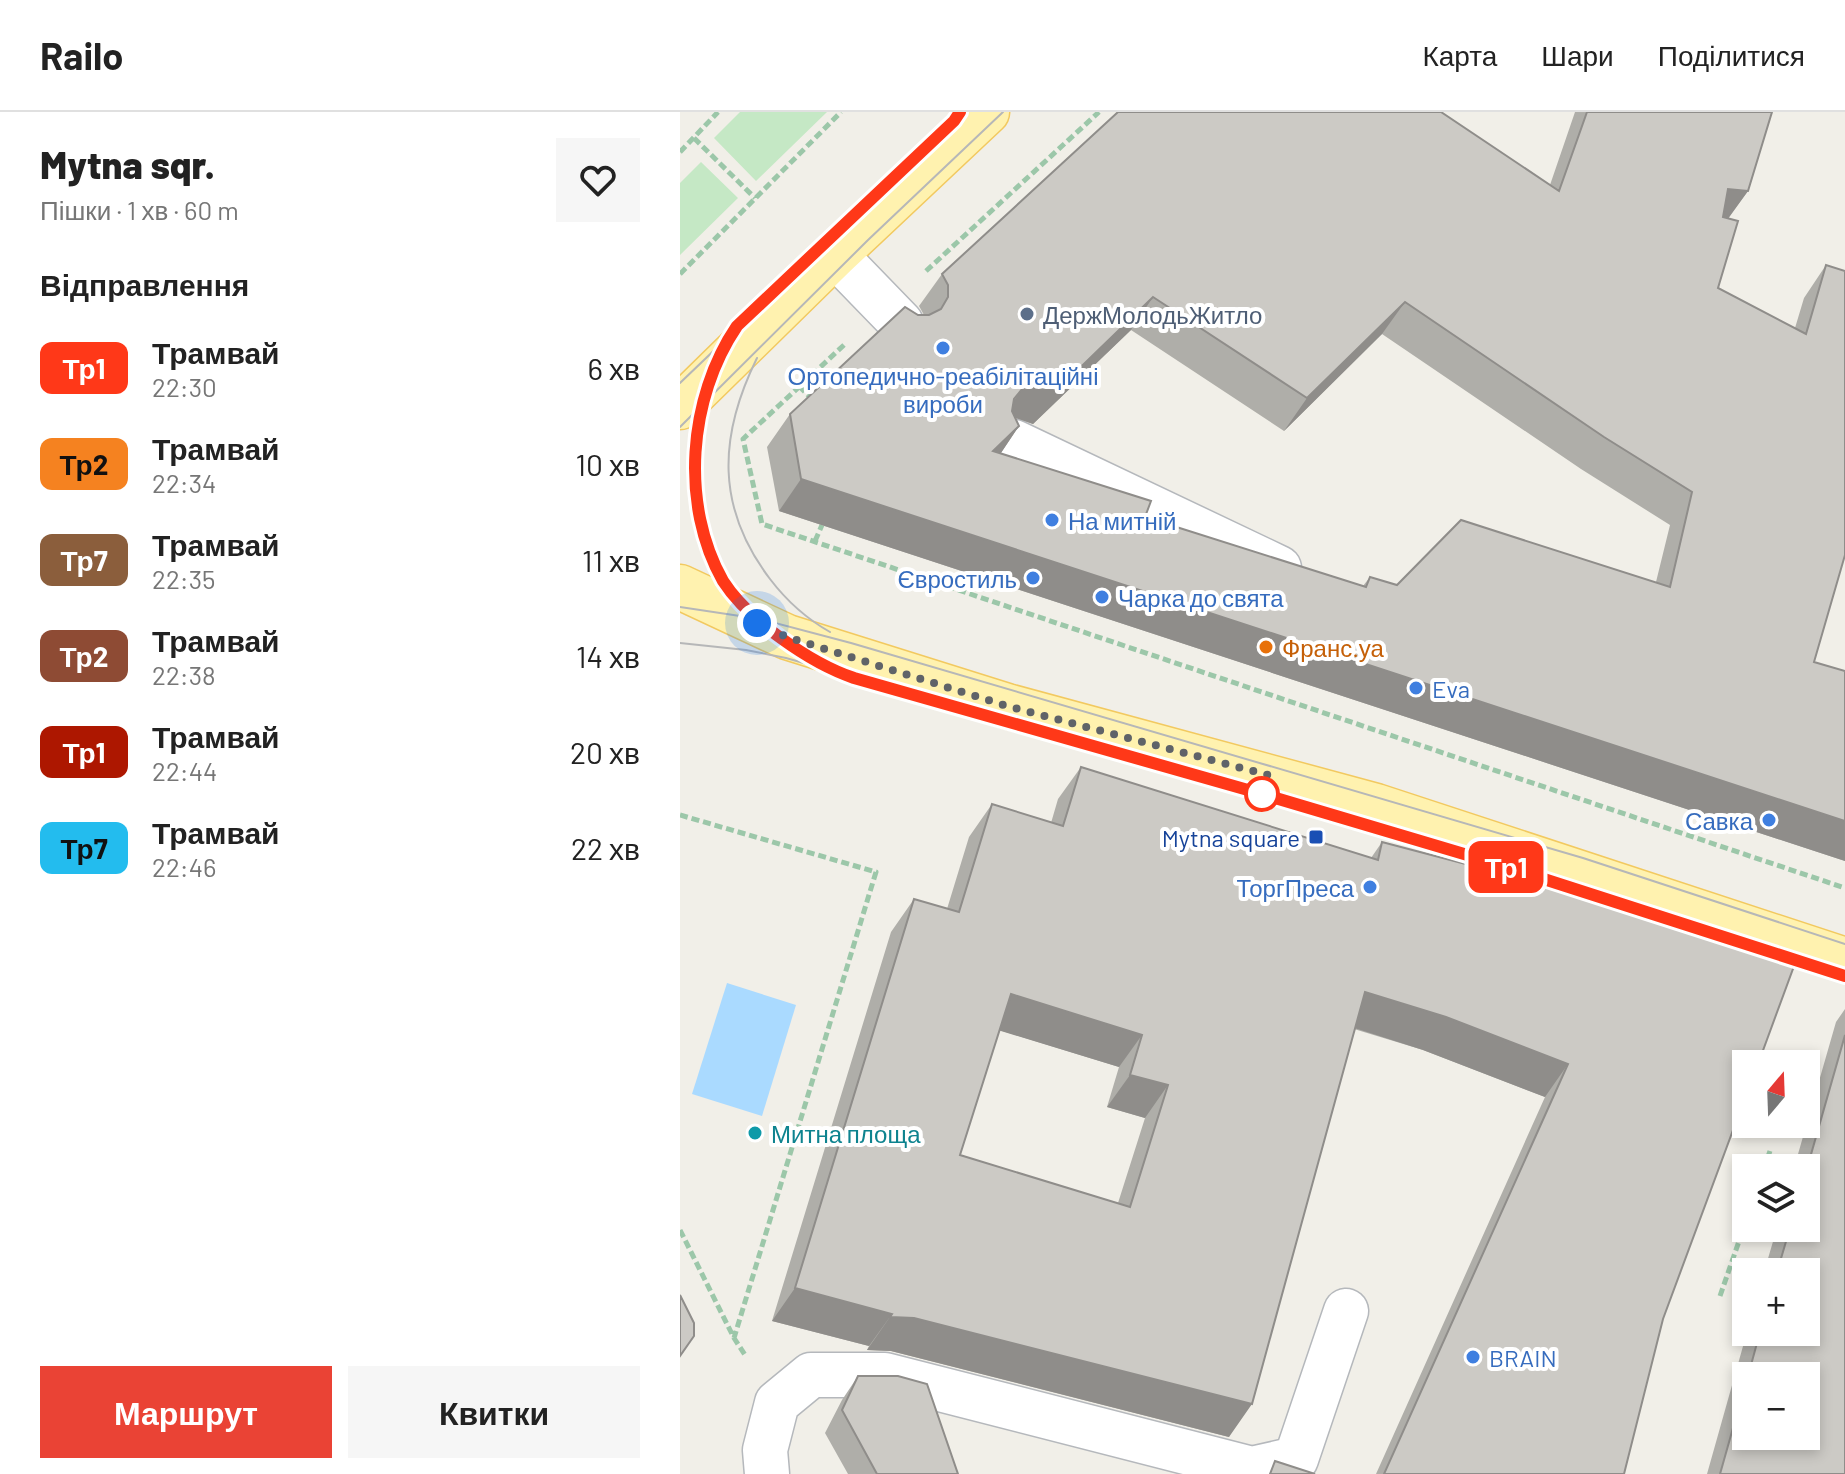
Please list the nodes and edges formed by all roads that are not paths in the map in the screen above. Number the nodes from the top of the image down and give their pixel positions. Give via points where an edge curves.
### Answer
1 (987, 112) edge
2 (835, 255) junction
3 (901, 323) edge
4 (680, 407) edge
5 (1014, 442) edge
6 (1285, 571) edge
7 (680, 587) edge
8 (1845, 960) edge
9 (1346, 1311) dead end
10 (767, 1474) edge

1 - 2 main road
2 - 3 street
2 - 4 main road
5 - 6 street
7 - 8 main road via 787,637 1007,706 1376,806
9 - 10 street via 1296,1459 1252,1469 885,1375 811,1375 777,1403 765,1450

